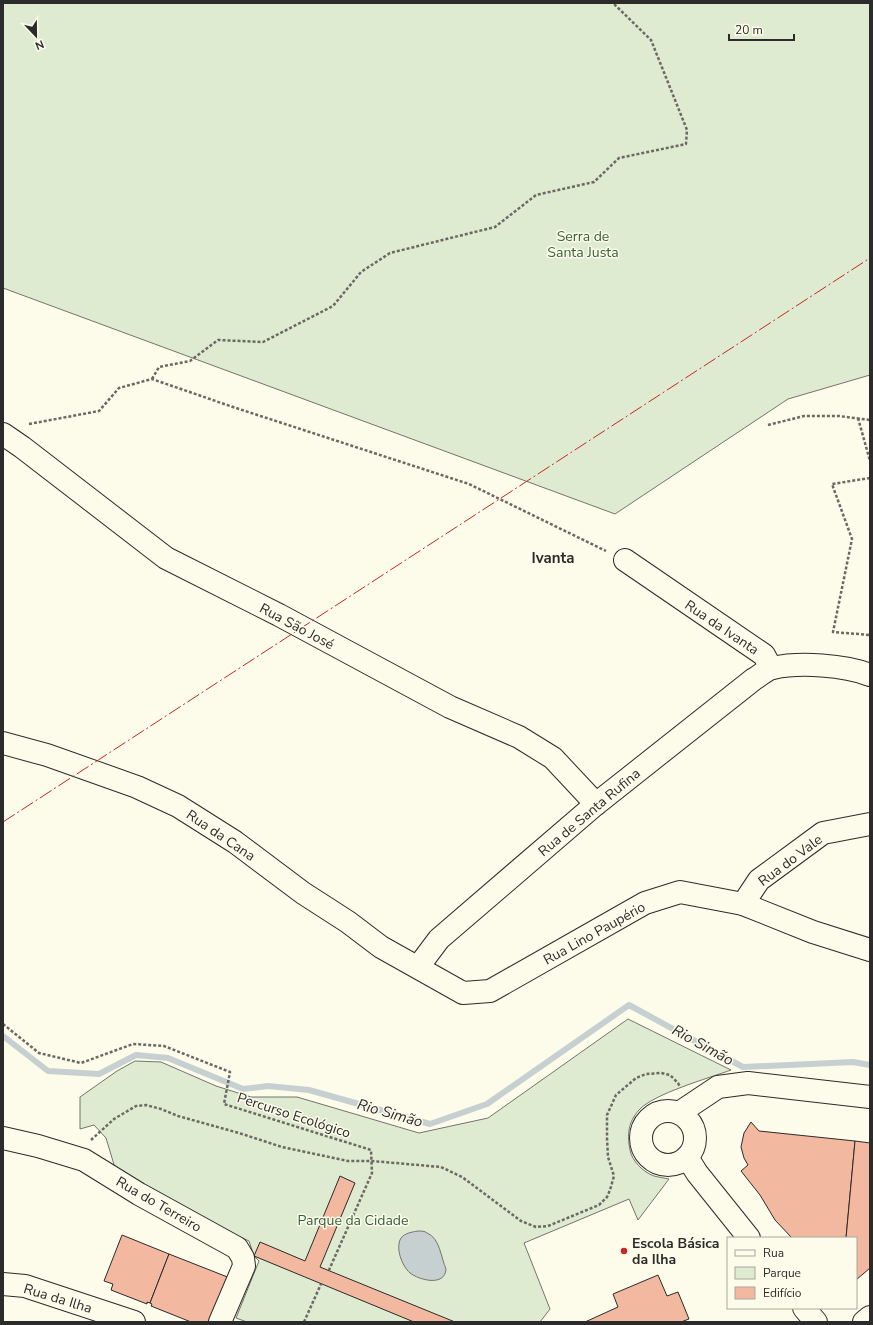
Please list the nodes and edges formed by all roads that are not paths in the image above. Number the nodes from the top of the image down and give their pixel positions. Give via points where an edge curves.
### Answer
1 (3, 434) edge
2 (625, 560) road end
3 (771, 668) junction
4 (870, 675) edge
5 (3, 743) edge
6 (596, 804) junction
7 (870, 824) edge
8 (743, 904) junction
9 (870, 950) edge
10 (418, 967) junction
11 (870, 1098) edge
12 (683, 1110) junction
13 (3, 1138) edge
14 (687, 1157) junction
15 (748, 1237) edge
16 (3, 1284) edge
17 (805, 1309) edge
18 (870, 1317) edge
19 (134, 1322) edge
20 (220, 1322) edge
21 (816, 1322) edge
22 (864, 1322) edge

1 - 6 street, Rua São José via 166,558 450,707 520,737 553,758
2 - 3 street, Rua da Ivanta via 764,655
3 - 4 street via 809,665 858,670
3 - 6 street, Rua de Santa Rufina
5 - 10 street, Rua da Cana via 47,755 137,787 178,806 235,842 302,893 348,922 380,947
6 - 10 street, Rua de Santa Rufina via 439,939
7 - 8 street, Rua do Vale via 823,833 759,880
8 - 9 street, Rua Lino Paupério via 813,932
8 - 10 street, Rua Lino Paupério via 680,892 645,903 490,991 463,993
11 - 12 street via 748,1083 718,1087
12 - 14 street via 695,1133 695,1142
12 - 14 street via 661,1112 650,1119 642,1130 641,1138 643,1148 654,1161 672,1165
13 - 20 street, Rua do Terreiro via 84,1160 139,1194 237,1248 244,1258 244,1266
14 - 15 street
16 - 19 street, Rua da Ilha via 25,1286
17 - 21 street
18 - 22 street

